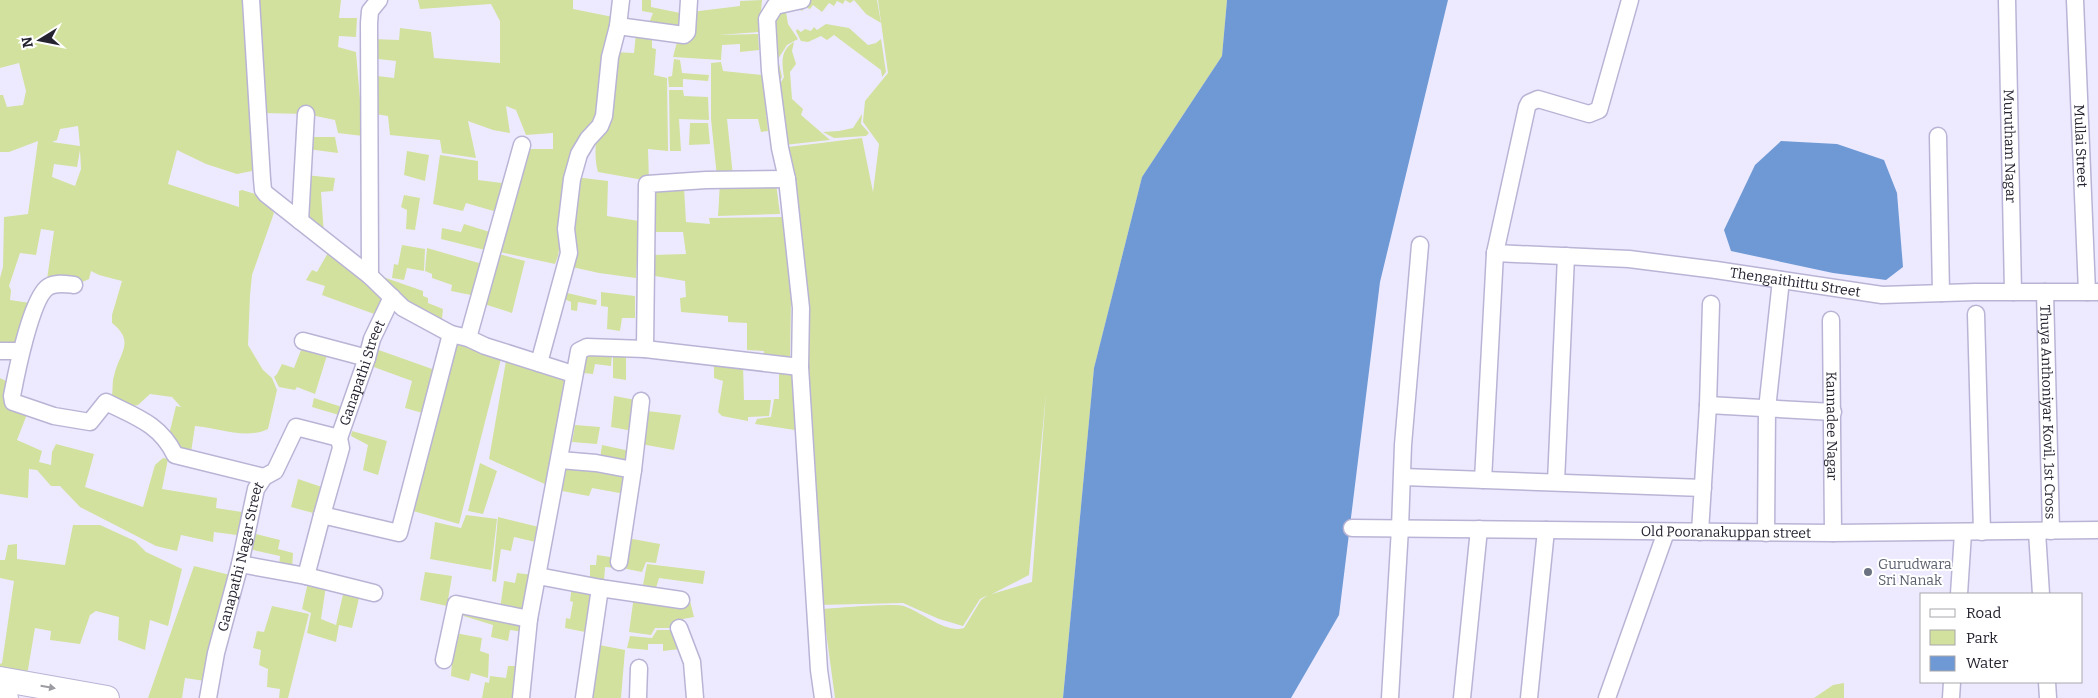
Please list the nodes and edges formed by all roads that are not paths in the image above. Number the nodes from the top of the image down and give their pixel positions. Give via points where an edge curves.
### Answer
1 (251, 0) edge
2 (379, 0) edge
3 (620, 0) edge
4 (689, 0) edge
5 (802, 0) edge
6 (1630, 0) edge
7 (2007, 0) edge
8 (2075, 0) edge
9 (774, 3) edge
10 (618, 26) junction
11 (306, 114) dead end
12 (1938, 136) dead end
13 (522, 145) dead end
14 (787, 179) junction
15 (300, 221) junction
16 (1420, 245) dead end
17 (1495, 253) junction
18 (1566, 256) junction
19 (370, 276) junction
20 (1781, 280) junction
21 (74, 285) dead end
22 (2014, 292) junction
23 (2045, 292) junction
24 (2092, 292) edge
25 (1941, 294) junction
26 (392, 297) junction
27 (1711, 304) dead end
28 (1976, 314) dead end
29 (1831, 320) dead end
30 (451, 334) junction
31 (468, 338) junction
32 (303, 341) dead end
33 (645, 349) junction
34 (0, 351) edge
35 (21, 351) junction
36 (367, 358) junction
37 (539, 363) junction
38 (800, 367) junction
39 (573, 374) junction
40 (641, 401) dead end
41 (1708, 405) junction
42 (1767, 409) junction
43 (1833, 412) junction
44 (296, 427) joint
45 (338, 438) junction
46 (560, 460) junction
47 (633, 470) junction
48 (264, 477) junction
49 (1402, 477) junction
50 (1483, 480) junction
51 (1556, 482) junction
52 (1703, 488) junction
53 (322, 516) junction
54 (1352, 528) dead end
55 (1400, 528) junction
56 (1479, 529) junction
57 (1546, 530) junction
58 (2098, 530) edge
59 (1666, 532) junction
60 (1700, 532) junction
61 (1982, 532) junction
62 (2044, 532) junction
63 (1766, 533) junction
64 (1833, 533) junction
65 (1963, 533) junction
66 (619, 562) dead end
67 (240, 564) junction
68 (306, 576) junction
69 (538, 576) junction
70 (600, 588) junction
71 (374, 593) dead end
72 (1959, 593) edge
73 (2041, 593) edge
74 (682, 600) dead end
75 (529, 619) junction
76 (679, 628) dead end
77 (444, 660) dead end
78 (639, 668) dead end
79 (0, 679) edge
80 (1952, 683) edge
81 (2046, 683) edge
82 (0, 697) edge
83 (6, 698) edge
84 (107, 698) edge
85 (208, 698) edge
86 (522, 698) edge
87 (584, 698) edge
88 (638, 698) edge
89 (695, 698) edge
90 (823, 698) edge
91 (1390, 698) edge
92 (1462, 698) edge
93 (1530, 698) edge
94 (1607, 698) edge
95 (1951, 698) edge
96 (2048, 698) edge

1 - 15 street via 263,190
2 - 19 street via 370,11 369,23
3 - 10 street
4 - 10 street via 687,32 684,35
5 - 9 street
6 - 17 street via 1599,110 1588,114 1538,100 1529,103
7 - 22 street, Murutham Nagar
8 - 24 street, Mullai Street
9 - 14 street via 768,19 770,71
10 - 37 street via 610,57 604,116 579,154 572,179 566,229 569,253
11 - 15 street
12 - 25 street
13 - 31 street
14 - 33 street via 647,184
14 - 38 street via 801,308
15 - 19 street
16 - 49 street
17 - 18 street, Thengaithittu Street
17 - 50 street
18 - 20 street, Thengaithittu Street via 1629,259
18 - 51 street
19 - 26 street
20 - 25 street, Thengaithittu Street via 1882,295
20 - 42 street
21 - 35 street via 52,285 42,292
22 - 23 street, Thengaithittu Street
22 - 25 street, Thengaithittu Street
23 - 24 street, Thengaithittu Street
23 - 62 street, Thuya Anthoniyar Kovil, 1st Cross
26 - 30 street via 403,308
26 - 36 street, Ganapathi Street via 372,339
27 - 41 street
28 - 61 street
29 - 43 street, Kannadee Nagar
30 - 31 street
30 - 53 street via 399,533
31 - 37 street
32 - 36 street
33 - 38 street
33 - 39 street via 587,347 579,351
34 - 35 street
35 - 48 street via 12,396 16,404 54,416 90,422 106,402 150,424 169,442 175,455
36 - 45 street, Ganapathi Street
37 - 39 street
38 - 90 street
39 - 46 street
40 - 47 street
41 - 42 street
41 - 52 street
42 - 43 street
42 - 63 street
43 - 64 street, Kannadee Nagar
44 - 45 street, Ganapathi Street
44 - 48 street, Ganapathi Nagar Street via 274,471
45 - 53 street via 340,448
46 - 47 street
46 - 69 street
47 - 66 street
48 - 67 street, Ganapathi Nagar Street via 256,489
49 - 50 street
49 - 55 street
50 - 51 street
51 - 52 street
52 - 60 street
53 - 68 street
54 - 55 street, Old Pooranakuppan street
55 - 56 street, Old Pooranakuppan street
55 - 91 street
56 - 57 street, Old Pooranakuppan street
56 - 92 street
57 - 59 street, Old Pooranakuppan street
57 - 93 street
58 - 62 street, Old Pooranakuppan street
59 - 60 street, Old Pooranakuppan street
59 - 94 street
60 - 63 street, Old Pooranakuppan street
61 - 62 street, Old Pooranakuppan street
61 - 65 street, Old Pooranakuppan street
62 - 73 street, Thuya Anthoniyar Kovil, 1st Cross
63 - 64 street, Old Pooranakuppan street
64 - 65 street, Old Pooranakuppan street
65 - 72 street
67 - 68 street
67 - 85 street, Ganapathi Nagar Street via 216,653
68 - 71 street
69 - 70 street
69 - 75 street
70 - 74 street
70 - 87 street
75 - 77 street via 456,604
75 - 86 street
76 - 89 street via 692,662
78 - 88 street
79 -> 84 highway
80 - 95 street
81 - 96 street
82 - 83 highway

